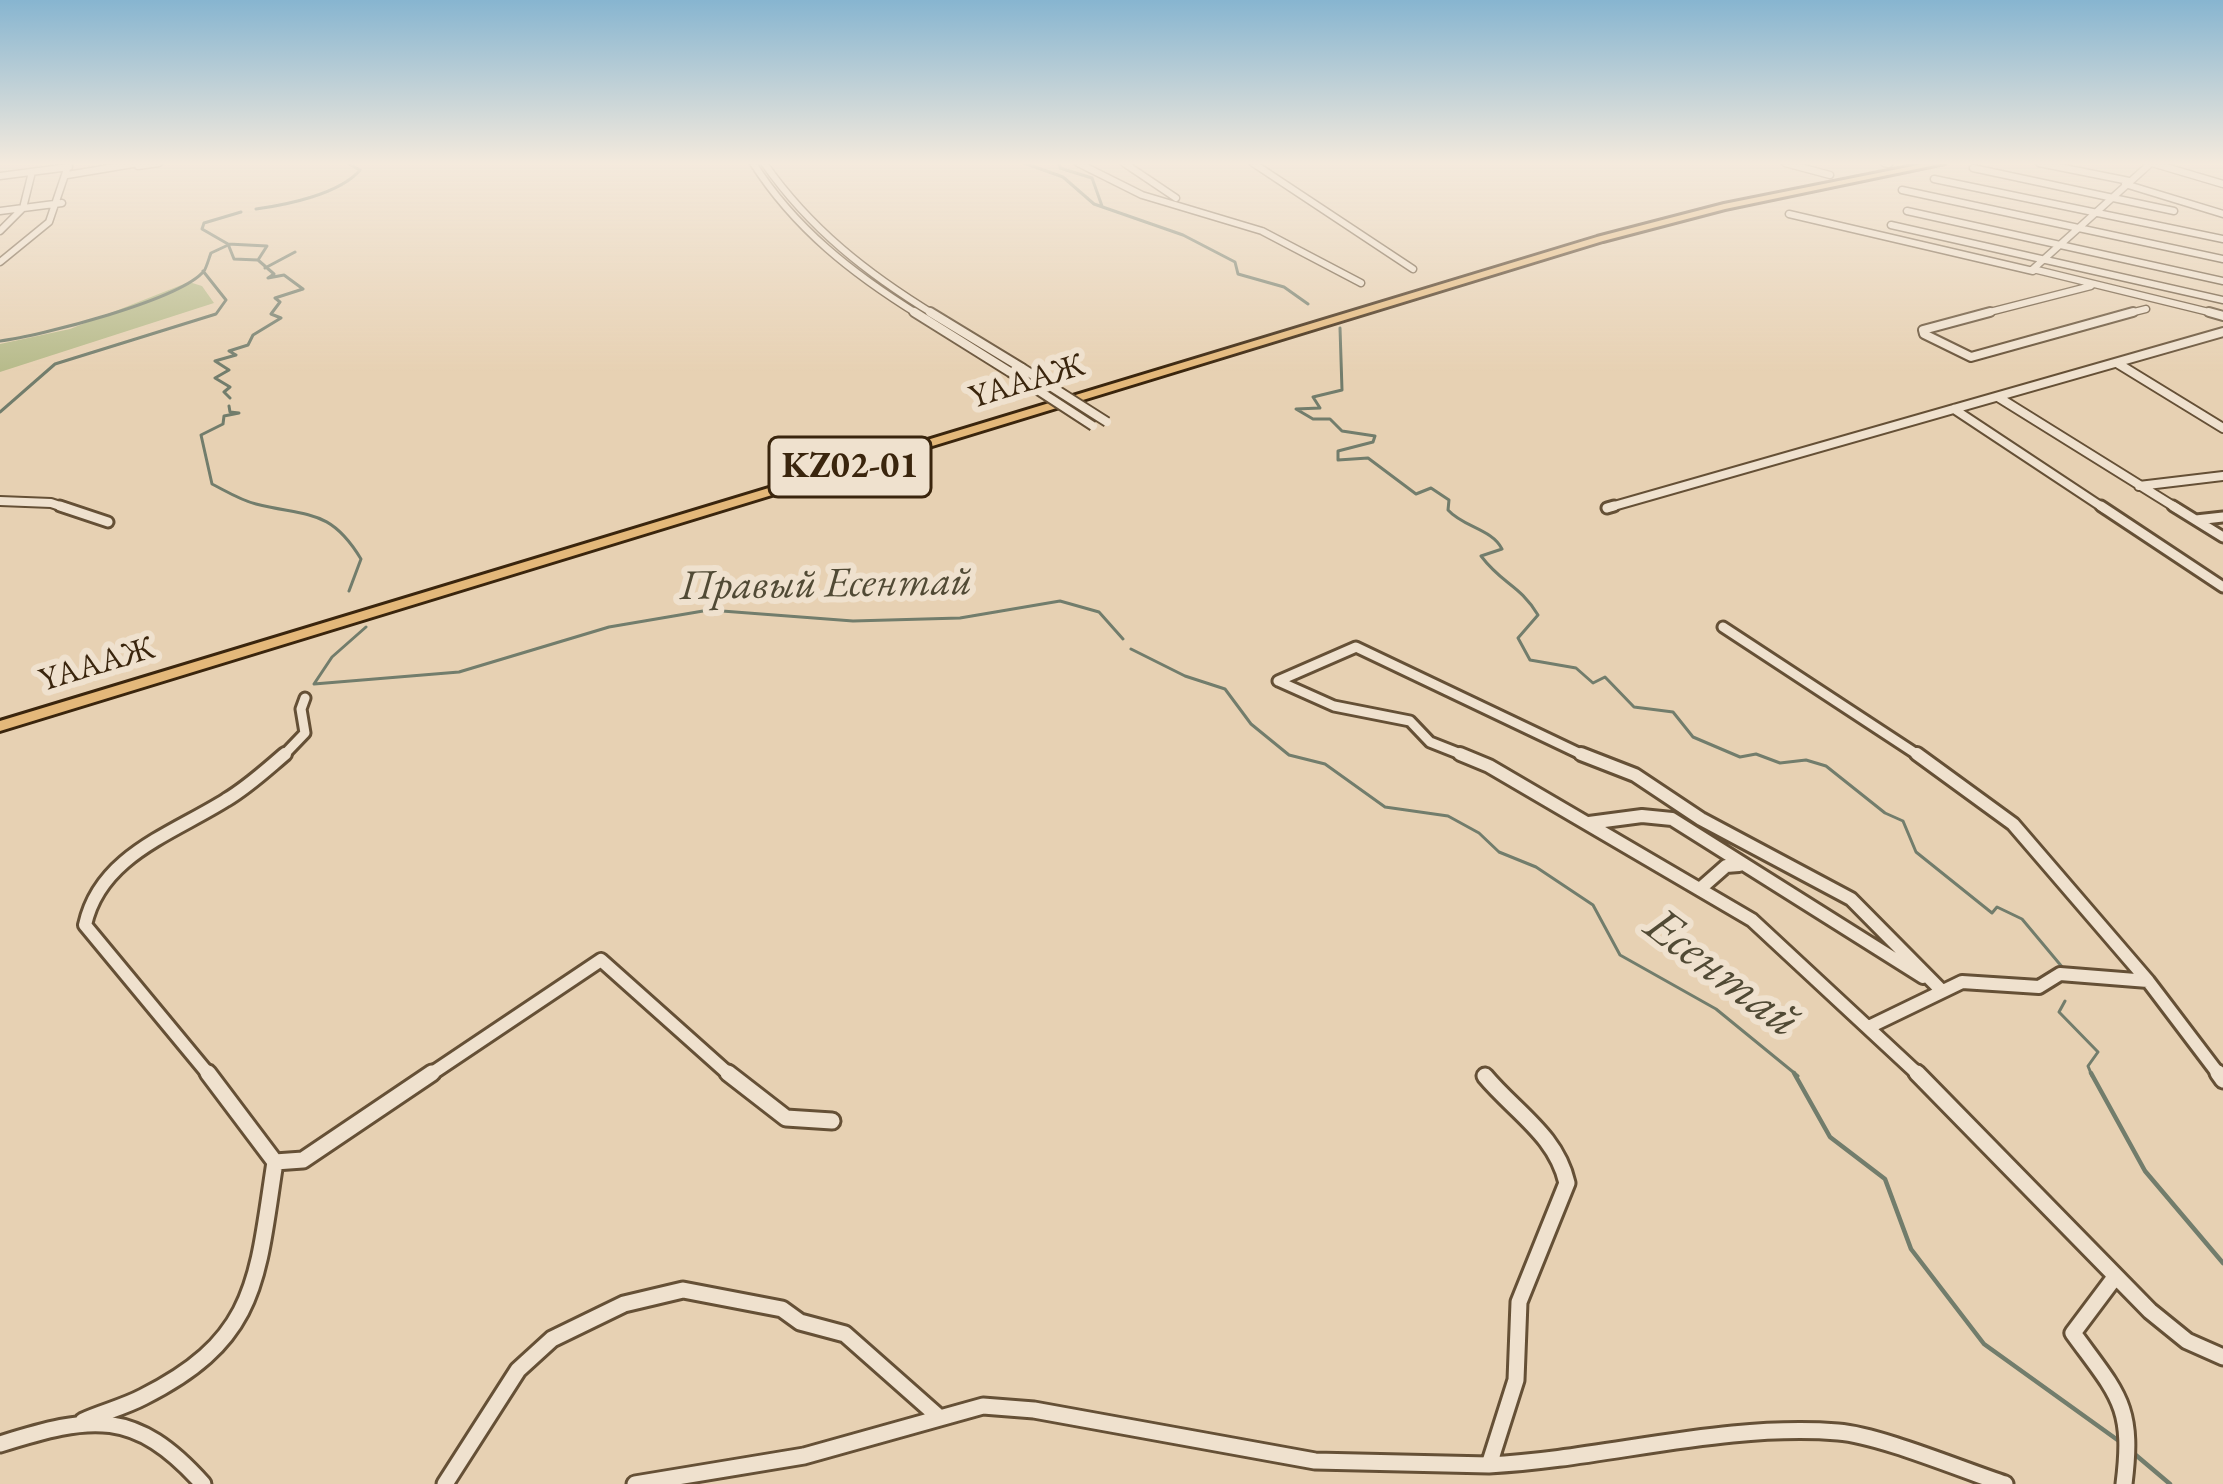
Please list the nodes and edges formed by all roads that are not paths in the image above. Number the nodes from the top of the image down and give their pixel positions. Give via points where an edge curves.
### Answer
1 (39, 232) edge
2 (807, 232) edge
3 (823, 232) edge
4 (1264, 232) edge
5 (1358, 232) edge
6 (1613, 232) edge
7 (1628, 232) edge
8 (1867, 232) edge
9 (1923, 232) edge
10 (2004, 232) edge
11 (2072, 232) edge
12 (2097, 232) edge
13 (2191, 232) edge
14 (2223, 239) edge
15 (2058, 244) junction
16 (0, 258) edge
17 (2043, 259) junction
18 (2223, 259) edge
19 (1414, 269) dead end
20 (2033, 271) junction
21 (2223, 281) edge
22 (1361, 283) dead end
23 (2091, 286) junction
24 (2223, 300) edge
25 (2146, 309) dead end
26 (1344, 314) junction
27 (2223, 316) edge
28 (2223, 332) edge
29 (2117, 363) junction
30 (1012, 367) junction
31 (1999, 397) junction
32 (1954, 410) junction
33 (1107, 422) dead end
34 (1093, 426) dead end
35 (2223, 427) edge
36 (2223, 476) edge
37 (2139, 486) junction
38 (0, 501) edge
39 (1607, 508) dead end
40 (2223, 517) edge
41 (2196, 520) junction
42 (108, 522) dead end
43 (2223, 537) edge
44 (2223, 587) edge
45 (344, 616) junction
46 (1723, 627) dead end
47 (304, 698) dead end
48 (0, 716) edge
49 (0, 726) edge
50 (1586, 823) junction
51 (1738, 865) junction
52 (1701, 888) junction
53 (2148, 982) junction
54 (1936, 986) junction
55 (1871, 1026) junction
56 (1485, 1076) dead end
57 (2223, 1080) edge
58 (832, 1121) dead end
59 (275, 1162) junction
60 (2115, 1277) junction
61 (2223, 1357) edge
62 (940, 1418) junction
63 (83, 1421) junction
64 (0, 1444) edge
65 (1489, 1465) junction
66 (1968, 1477) edge
67 (203, 1484) edge
68 (445, 1484) edge
69 (635, 1484) edge
70 (2005, 1484) edge
71 (2124, 1484) edge

1 - 16 street
2 - 30 street
3 - 30 street
4 - 22 street
5 - 19 street
6 - 26 highway, ҮАААЖ / KZ02-01
7 - 26 highway, ҮАААЖ / KZ02-01
8 - 20 street
9 - 17 street
10 - 15 street
11 - 15 street
12 - 18 street
13 - 14 street
15 - 17 street
15 - 21 street
17 - 20 street
17 - 24 street
20 - 23 street
23 - 25 street via 1924,334 1972,357
23 - 27 street
26 - 45 highway, ҮАААЖ / KZ02-01
28 - 29 street
29 - 31 street
29 - 35 street
30 - 33 street, bridge
30 - 34 street, bridge
31 - 32 street
31 - 37 street
32 - 39 street
32 - 44 street
36 - 37 street
37 - 41 street
38 - 42 street via 51,503
40 - 41 street
41 - 43 street
45 - 48 highway, ҮАААЖ / KZ02-01
45 - 49 highway, ҮАААЖ / KZ02-01
46 - 53 street via 1998,811
47 - 59 street via 298,744 222,803 130,856 85,910 85,925
50 - 51 street via 1653,812
50 - 52 street
50 - 54 street via 1430,742 1410,721 1334,706 1278,681 1356,647 1433,681 1635,775 1851,899
51 - 52 street
51 - 54 street
52 - 55 street via 1774,936
53 - 54 street via 2060,974 2039,987 1978,980
53 - 57 street
54 - 55 street
55 - 60 street
56 - 65 street via 1544,1134 1565,1163 1568,1183 1520,1302 1516,1380
58 - 59 street via 786,1118 762,1105 601,960 303,1160
59 - 63 street via 261,1269 245,1317 182,1374
60 - 61 street via 2187,1340
60 - 71 street via 2073,1333 2118,1395 2130,1436
62 - 65 street via 983,1406 1315,1461
62 - 68 street via 844,1334 782,1309 683,1290 624,1304 552,1340 518,1370
62 - 69 street via 804,1456
63 - 64 street
63 - 67 street via 111,1418 174,1448
65 - 66 street via 1723,1435 1841,1432
66 - 70 street

